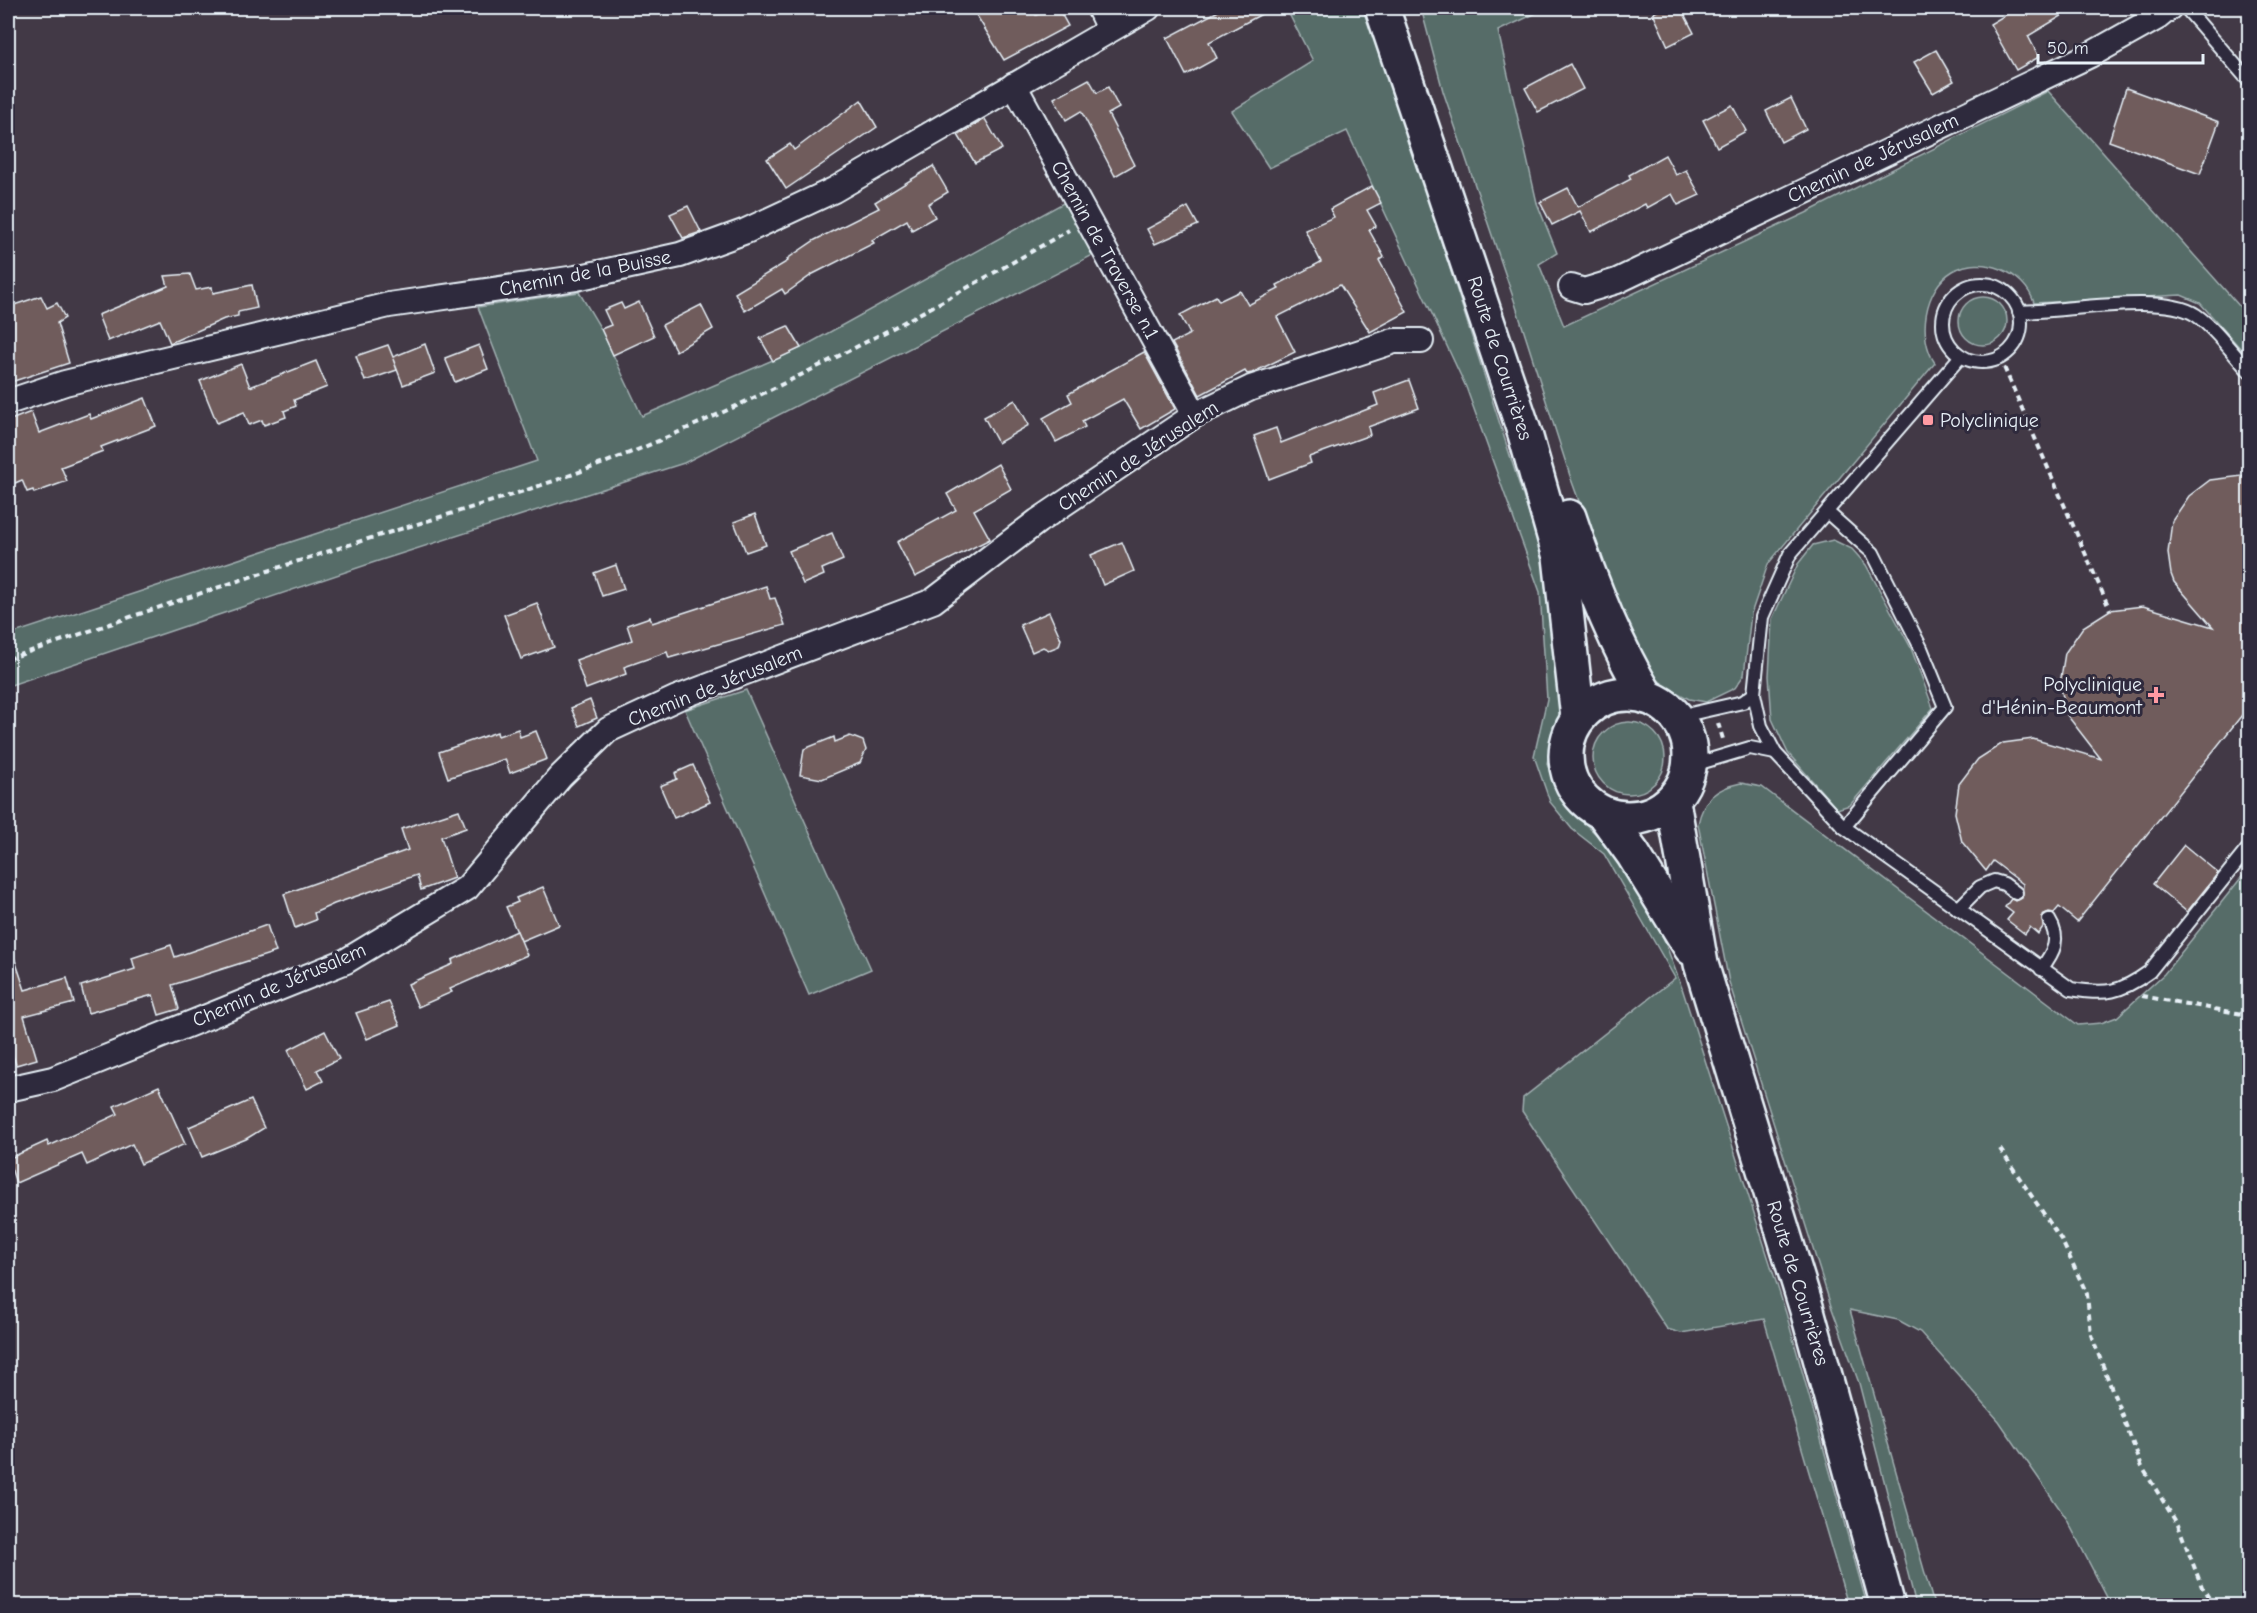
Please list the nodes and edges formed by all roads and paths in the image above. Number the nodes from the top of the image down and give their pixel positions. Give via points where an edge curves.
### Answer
1 (1148, 8) edge
2 (1382, 8) edge
3 (1405, 8) edge
4 (2169, 8) edge
5 (2186, 8) edge
6 (1104, 18) edge
7 (2250, 82) edge
8 (1014, 85) junction
9 (1088, 219) junction
10 (1571, 287) dead end
11 (2019, 312) junction
12 (1421, 341) dead end
13 (1961, 356) junction
14 (2000, 358) junction
15 (2250, 372) edge
16 (8, 402) edge
17 (1195, 415) junction
18 (1827, 512) junction
19 (2110, 610) dead end
20 (8, 659) edge
21 (1754, 694) junction
22 (1647, 697) junction
23 (1714, 710) junction
24 (1677, 717) junction
25 (1578, 718) junction
26 (1774, 753) junction
27 (1728, 754) junction
28 (1681, 787) junction
29 (1604, 814) junction
30 (1844, 827) junction
31 (2250, 846) edge
32 (2016, 893) dead end
33 (1958, 909) junction
34 (2049, 920) dead end
35 (1701, 964) junction
36 (2041, 969) junction
37 (2115, 992) junction
38 (2248, 1015) edge
39 (8, 1089) edge
40 (2000, 1149) dead end
41 (1887, 1605) edge
42 (2214, 1605) edge

1 - 6 street, Chemin de la Buisse
2 - 25 main road, Route de Courrières via 1525,434 1560,557
3 - 22 main road, Route de Courrières via 1582,556 1632,672
4 - 10 street, Chemin de Jérusalem via 2090,55 1617,281 1584,291
5 - 7 lane
6 - 8 street, Chemin de la Buisse
8 - 9 street, Chemin de Traverse n.1
8 - 16 street, Chemin de la Buisse via 834,190 746,231 680,255 576,278 389,305 65,383
9 - 17 street, Chemin de Traverse n.1
9 - 20 path via 905,323 762,395 635,450 507,498 338,549
11 - 13 lane via 2005,291 1994,286 1969,286 1958,292 1944,313 1943,325 1946,338
11 - 14 lane via 2018,338
11 - 15 lane via 2128,305 2182,307 2198,316
12 - 17 street, Chemin de Jérusalem via 1394,341 1251,388
13 - 14 lane via 1988,362
13 - 18 lane
14 - 19 path
17 - 39 street, Chemin de Jérusalem via 1038,521 933,601 678,698 608,730 560,777 467,888 346,961 53,1079
18 - 21 lane via 1790,554 1772,590 1762,617
18 - 30 lane via 1872,554 1921,648 1945,706
21 - 23 lane via 1743,702
21 - 26 lane via 1761,726
22 - 24 main road
22 - 25 main road via 1609,697
23 - 24 lane
23 - 27 path
24 - 28 main road via 1689,744
25 - 29 main road via 1567,745 1567,774 1576,792
26 - 27 lane via 1750,748
26 - 30 lane
27 - 28 lane via 1703,762
28 - 29 main road via 1660,811 1645,817 1626,819
28 - 35 main road, Route de Courrières
29 - 35 main road, Route de Courrières
30 - 33 lane
31 - 37 lane via 2149,972
32 - 33 lane via 1994,881 1980,887
33 - 36 lane
34 - 36 lane via 2056,932 2055,944
35 - 41 main road, Route de Courrières via 1807,1310
36 - 37 lane via 2071,989
37 - 38 path
40 - 42 path via 2062,1242 2087,1294 2091,1335 2142,1467 2178,1525 2202,1587

